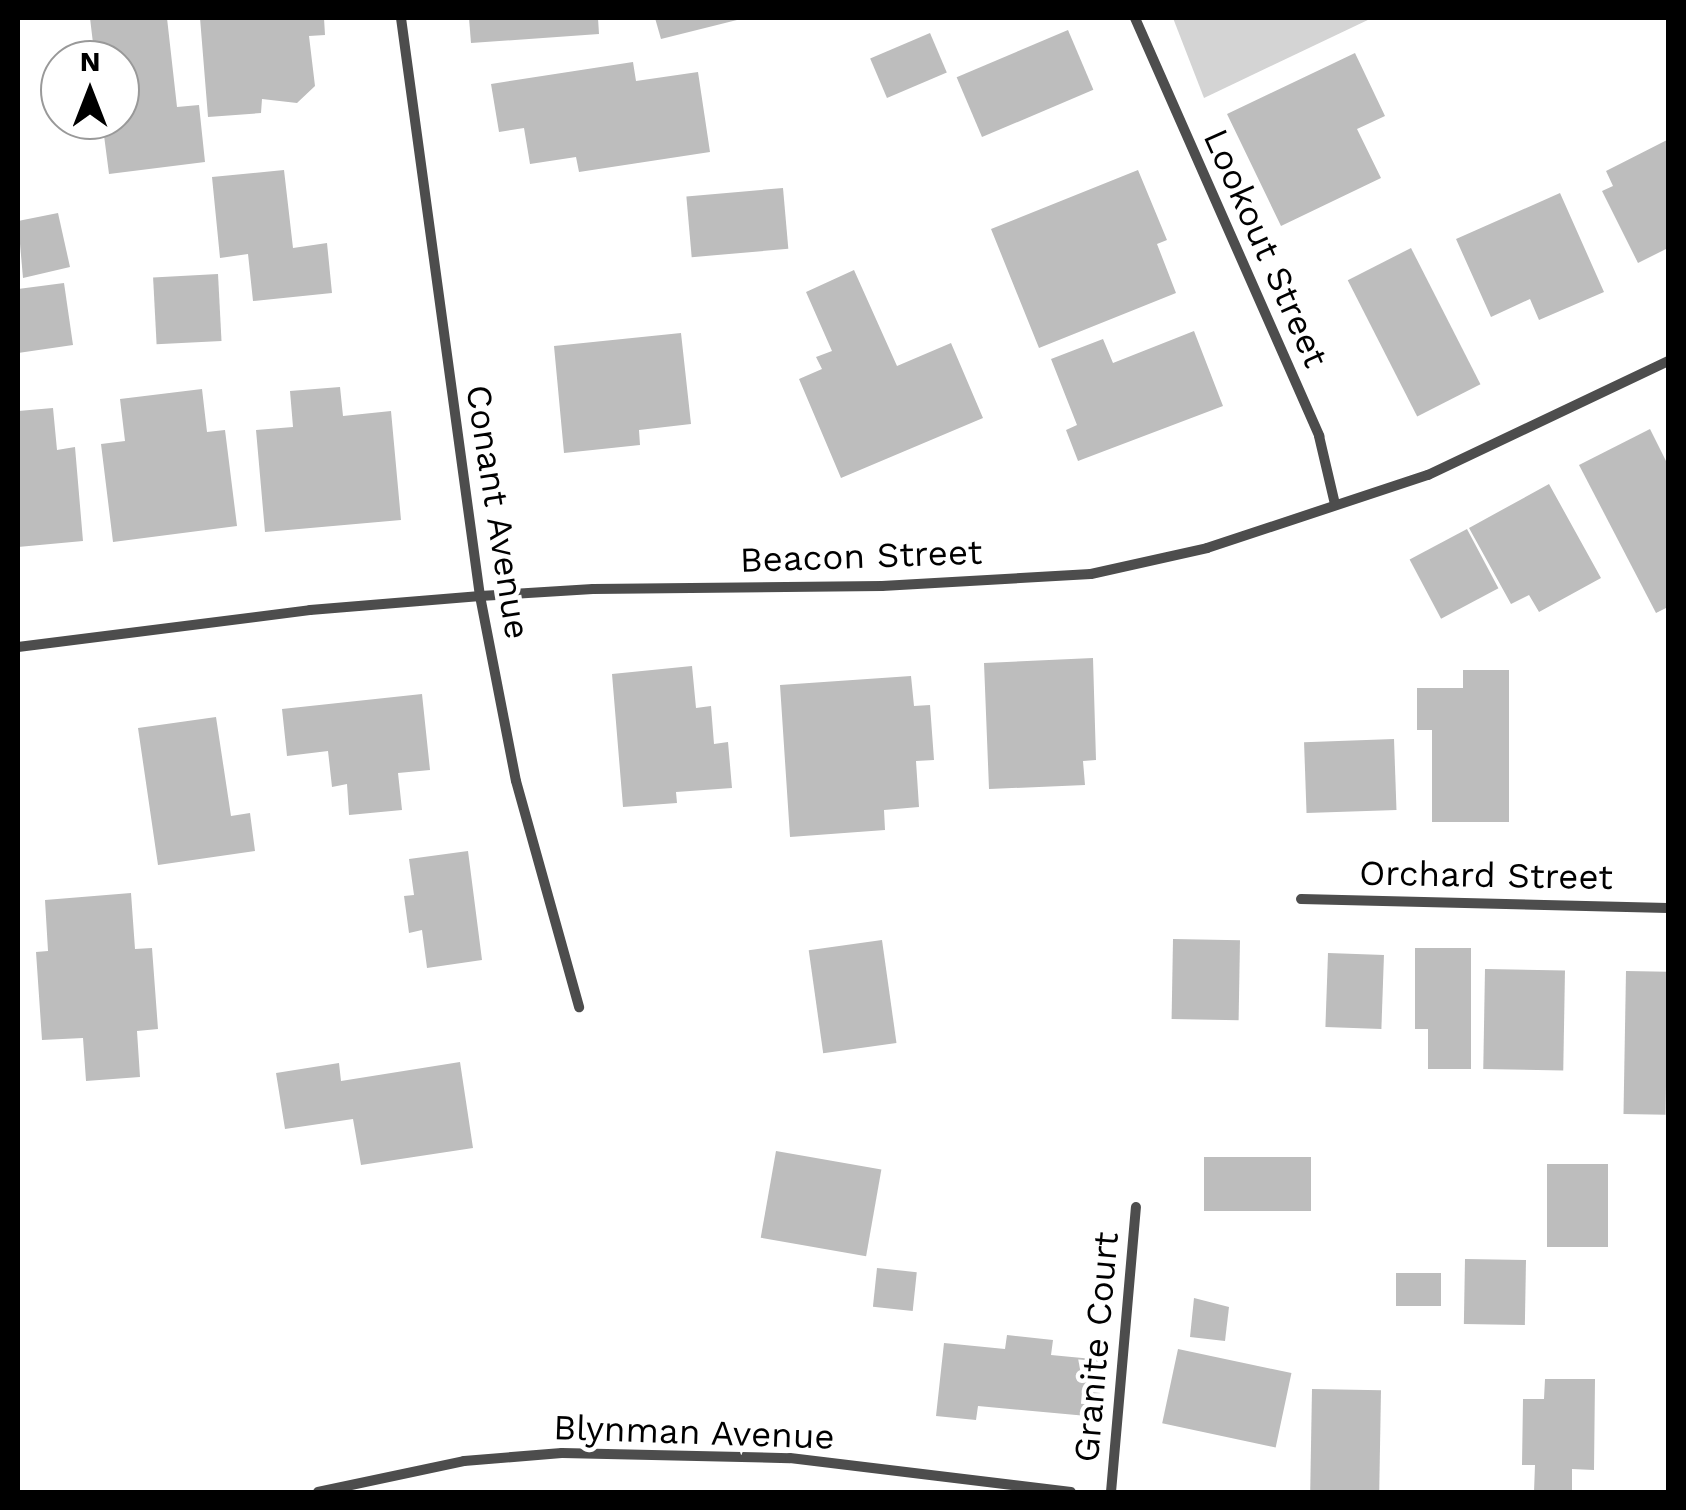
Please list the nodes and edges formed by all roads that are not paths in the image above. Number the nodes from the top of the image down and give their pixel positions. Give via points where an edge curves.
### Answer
1 (401, 18) edge
2 (1135, 18) edge
3 (1668, 361) edge
4 (1335, 504) junction
5 (480, 596) junction
6 (18, 647) edge
7 (1301, 898) dead end
8 (1668, 908) edge
9 (579, 1007) dead end
10 (1136, 1207) dead end
11 (318, 1492) edge
12 (1071, 1492) edge
13 (1111, 1492) edge

1 - 5 street, Conant Avenue
2 - 4 street, Lookout Street via 1319,436
3 - 4 street, Beacon Street via 1428,475
4 - 5 street, Beacon Street via 1207,548 1091,574
5 - 6 street, Beacon Street
5 - 9 street, Conant Avenue via 516,781
7 - 8 street, Orchard Street
10 - 13 street, Granite Court
11 - 12 street, Blynman Avenue via 464,1460 562,1453 790,1458

